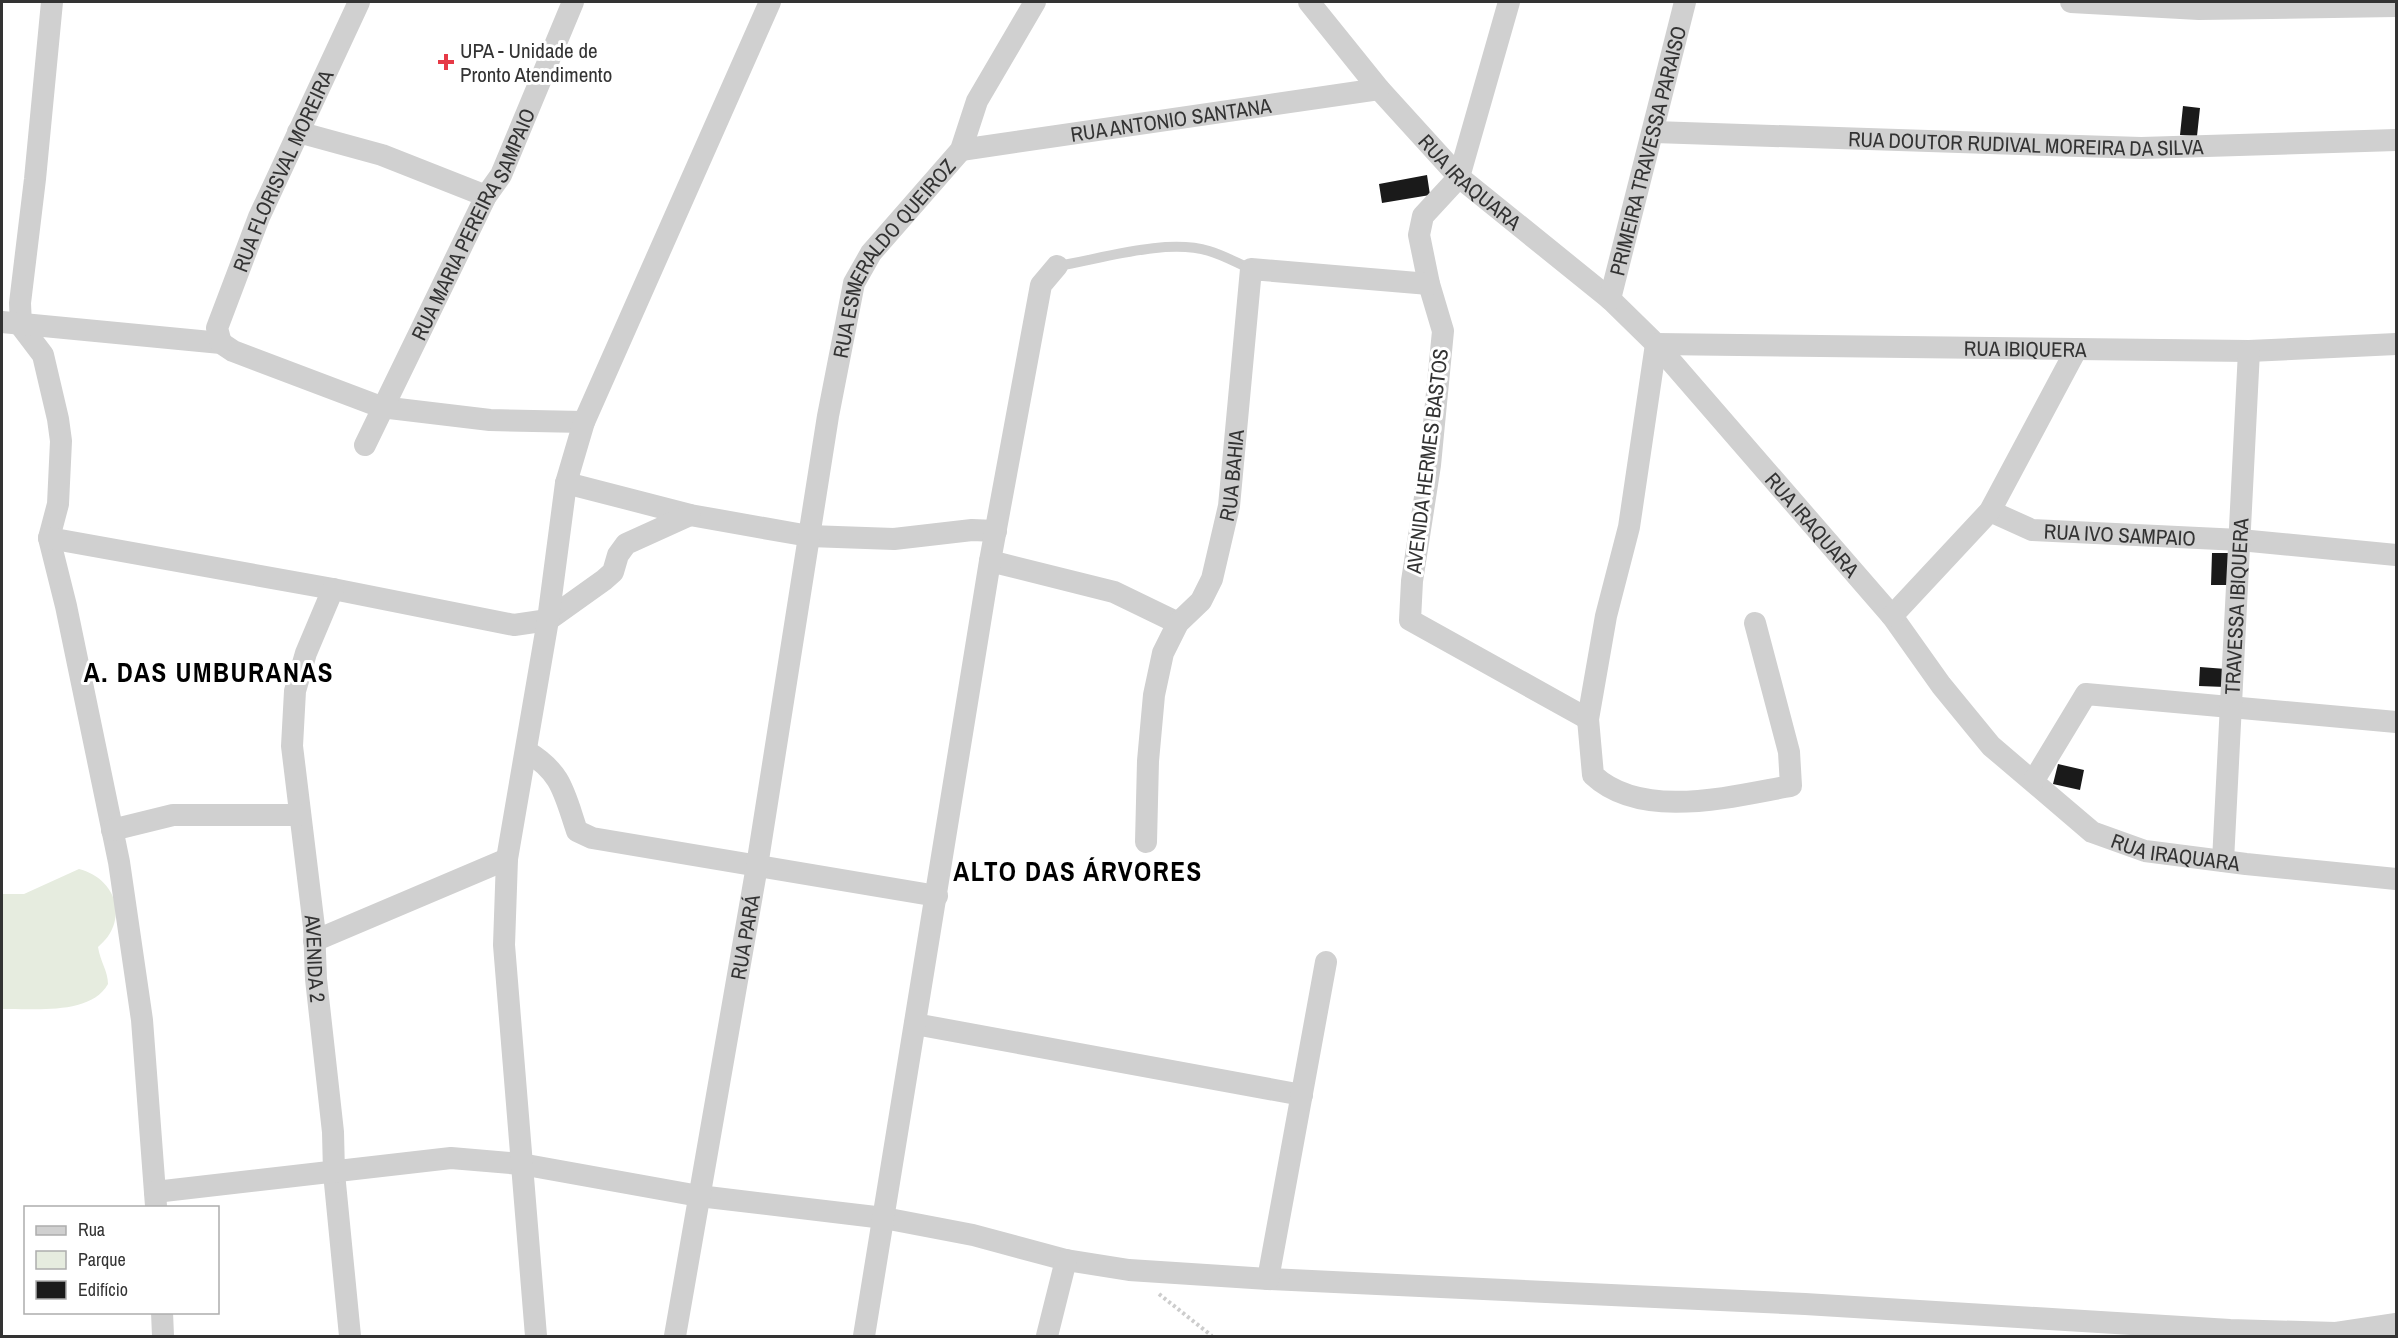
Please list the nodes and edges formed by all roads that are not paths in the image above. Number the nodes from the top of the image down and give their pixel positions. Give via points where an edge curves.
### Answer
1 (52, 2) edge
2 (359, 2) edge
3 (573, 2) edge
4 (770, 2) edge
5 (1035, 2) edge
6 (1309, 2) edge
7 (1509, 2) edge
8 (1685, 2) edge
9 (2071, 2) edge
10 (2396, 9) edge
11 (1379, 89) junction
12 (298, 132) junction
13 (1654, 132) junction
14 (2397, 140) edge
15 (961, 150) junction
16 (1459, 177) junction
17 (486, 196) junction
18 (1058, 266) joint
19 (1251, 269) junction
20 (1429, 284) junction
21 (1610, 299) junction
22 (11, 324) edge
23 (221, 344) junction
24 (1656, 344) junction
25 (2397, 345) edge
26 (2076, 350) junction
27 (2249, 351) junction
28 (381, 407) junction
29 (584, 422) junction
30 (365, 445) dead end
31 (566, 483) junction
32 (1989, 511) junction
33 (690, 515) junction
34 (996, 531) junction
35 (809, 536) junction
36 (49, 538) junction
37 (2240, 540) junction
38 (2397, 555) edge
39 (990, 561) junction
40 (333, 589) junction
41 (1892, 616) junction
42 (548, 620) junction
43 (1755, 622) dead end
44 (1178, 623) junction
45 (2231, 707) junction
46 (1588, 719) junction
47 (2397, 722) edge
48 (526, 751) junction
49 (2034, 780) junction
50 (300, 815) junction
51 (112, 830) junction
52 (1146, 842) dead end
53 (507, 859) junction
54 (2223, 861) junction
55 (757, 866) junction
56 (2397, 879) edge
57 (937, 896) junction
58 (314, 941) junction
59 (1326, 962) dead end
60 (915, 1024) junction
61 (1302, 1095) junction
62 (521, 1164) junction
63 (334, 1173) junction
64 (699, 1196) junction
65 (156, 1200) edge
66 (884, 1218) junction
67 (1066, 1260) junction
68 (1268, 1279) junction
69 (162, 1314) edge
70 (2397, 1324) edge
71 (162, 1336) edge
72 (350, 1336) edge
73 (536, 1336) edge
74 (675, 1336) edge
75 (864, 1336) edge
76 (1047, 1336) edge

1 - 22 street via 36,179 20,303
2 - 12 street, RUA FLORISVAL MOREIRA
3 - 17 street, RUA MARIA PEREIRA SAMPAIO via 501,175
4 - 29 street
5 - 15 street, RUA ESMERALDO QUEIROZ via 977,101
6 - 11 street, RUA IRAQUARA
7 - 16 street, AVENIDA HERMES BASTOS
8 - 13 street, PRIMEIRA TRAVESSA PARAISO
9 - 10 street via 2199,9
11 - 15 street, RUA ANTONIO SANTANA
11 - 16 street, RUA IRAQUARA
12 - 17 street via 381,155
12 - 23 street, RUA FLORISVAL MOREIRA via 259,217 217,328
13 - 14 street, RUA DOUTOR RUDIVAL MOREIRA DA SILVA via 2141,148
13 - 21 street, PRIMEIRA TRAVESSA PARAISO
15 - 35 street, RUA ESMERALDO QUEIROZ via 871,253 854,283
16 - 20 street, AVENIDA HERMES BASTOS via 1423,216 1419,235
16 - 21 street, RUA IRAQUARA
17 - 28 street, RUA MARIA PEREIRA SAMPAIO
18 - 19 lane via 1159,249 1192,248
18 - 34 street via 1041,285
19 - 20 street
19 - 44 street, RUA BAHIA via 1229,506 1221,546 1201,601
20 - 46 street, AVENIDA HERMES BASTOS via 1443,331 1410,620
21 - 24 street, RUA IRAQUARA
22 - 23 street
22 - 36 street via 43,355 61,441 58,504
23 - 28 street
24 - 26 street, RUA IBIQUERA
24 - 41 street, RUA IRAQUARA
24 - 46 street via 1629,527 1606,616
25 - 27 street, RUA IBIQUERA
26 - 27 street, RUA IBIQUERA
26 - 32 street
27 - 37 street, TRAVESSA IBIQUERA
28 - 29 street via 490,420
28 - 30 street, RUA MARIA PEREIRA SAMPAIO
29 - 31 street
31 - 33 street
31 - 42 street
32 - 37 street, RUA IVO SAMPAIO via 2032,530
32 - 41 street
33 - 35 street
33 - 42 street via 626,544 613,572
34 - 35 street via 894,539
34 - 39 street
35 - 55 street, RUA PARÁ
36 - 40 street
36 - 51 street
37 - 38 street, RUA IVO SAMPAIO
37 - 45 street, TRAVESSA IBIQUERA
39 - 44 street via 1114,592
39 - 57 street
40 - 42 street via 514,625
40 - 50 street, AVENIDA 2 via 317,622 295,691 292,746
41 - 49 street, RUA IRAQUARA via 1991,746
42 - 48 street
43 - 46 street via 1789,752 1791,786 1707,802 1657,801 1607,788 1593,775
44 - 52 street, RUA BAHIA via 1163,653 1154,695
45 - 47 street
45 - 49 street via 2086,694
45 - 54 street, TRAVESSA IBIQUERA
48 - 53 street
48 - 55 street via 556,775 577,831 592,838
49 - 54 street, RUA IRAQUARA via 2092,832 2145,850
50 - 51 street via 173,815
50 - 58 street, AVENIDA 2
51 - 65 street via 142,1020
53 - 58 street
53 - 62 street via 504,945
54 - 56 street, RUA IRAQUARA
55 - 57 street
55 - 64 street, RUA PARÁ
57 - 60 street
58 - 63 street, AVENIDA 2
59 - 61 street
60 - 61 street
60 - 66 street
61 - 68 street
62 - 63 street via 452,1158
62 - 64 street
62 - 73 street
63 - 65 street
63 - 72 street, AVENIDA 2
64 - 66 street
64 - 74 street, RUA PARÁ
66 - 67 street via 973,1235
66 - 75 street
67 - 68 street via 1129,1270
67 - 76 street
68 - 70 street via 1805,1304 2241,1330 2336,1333
69 - 71 street

